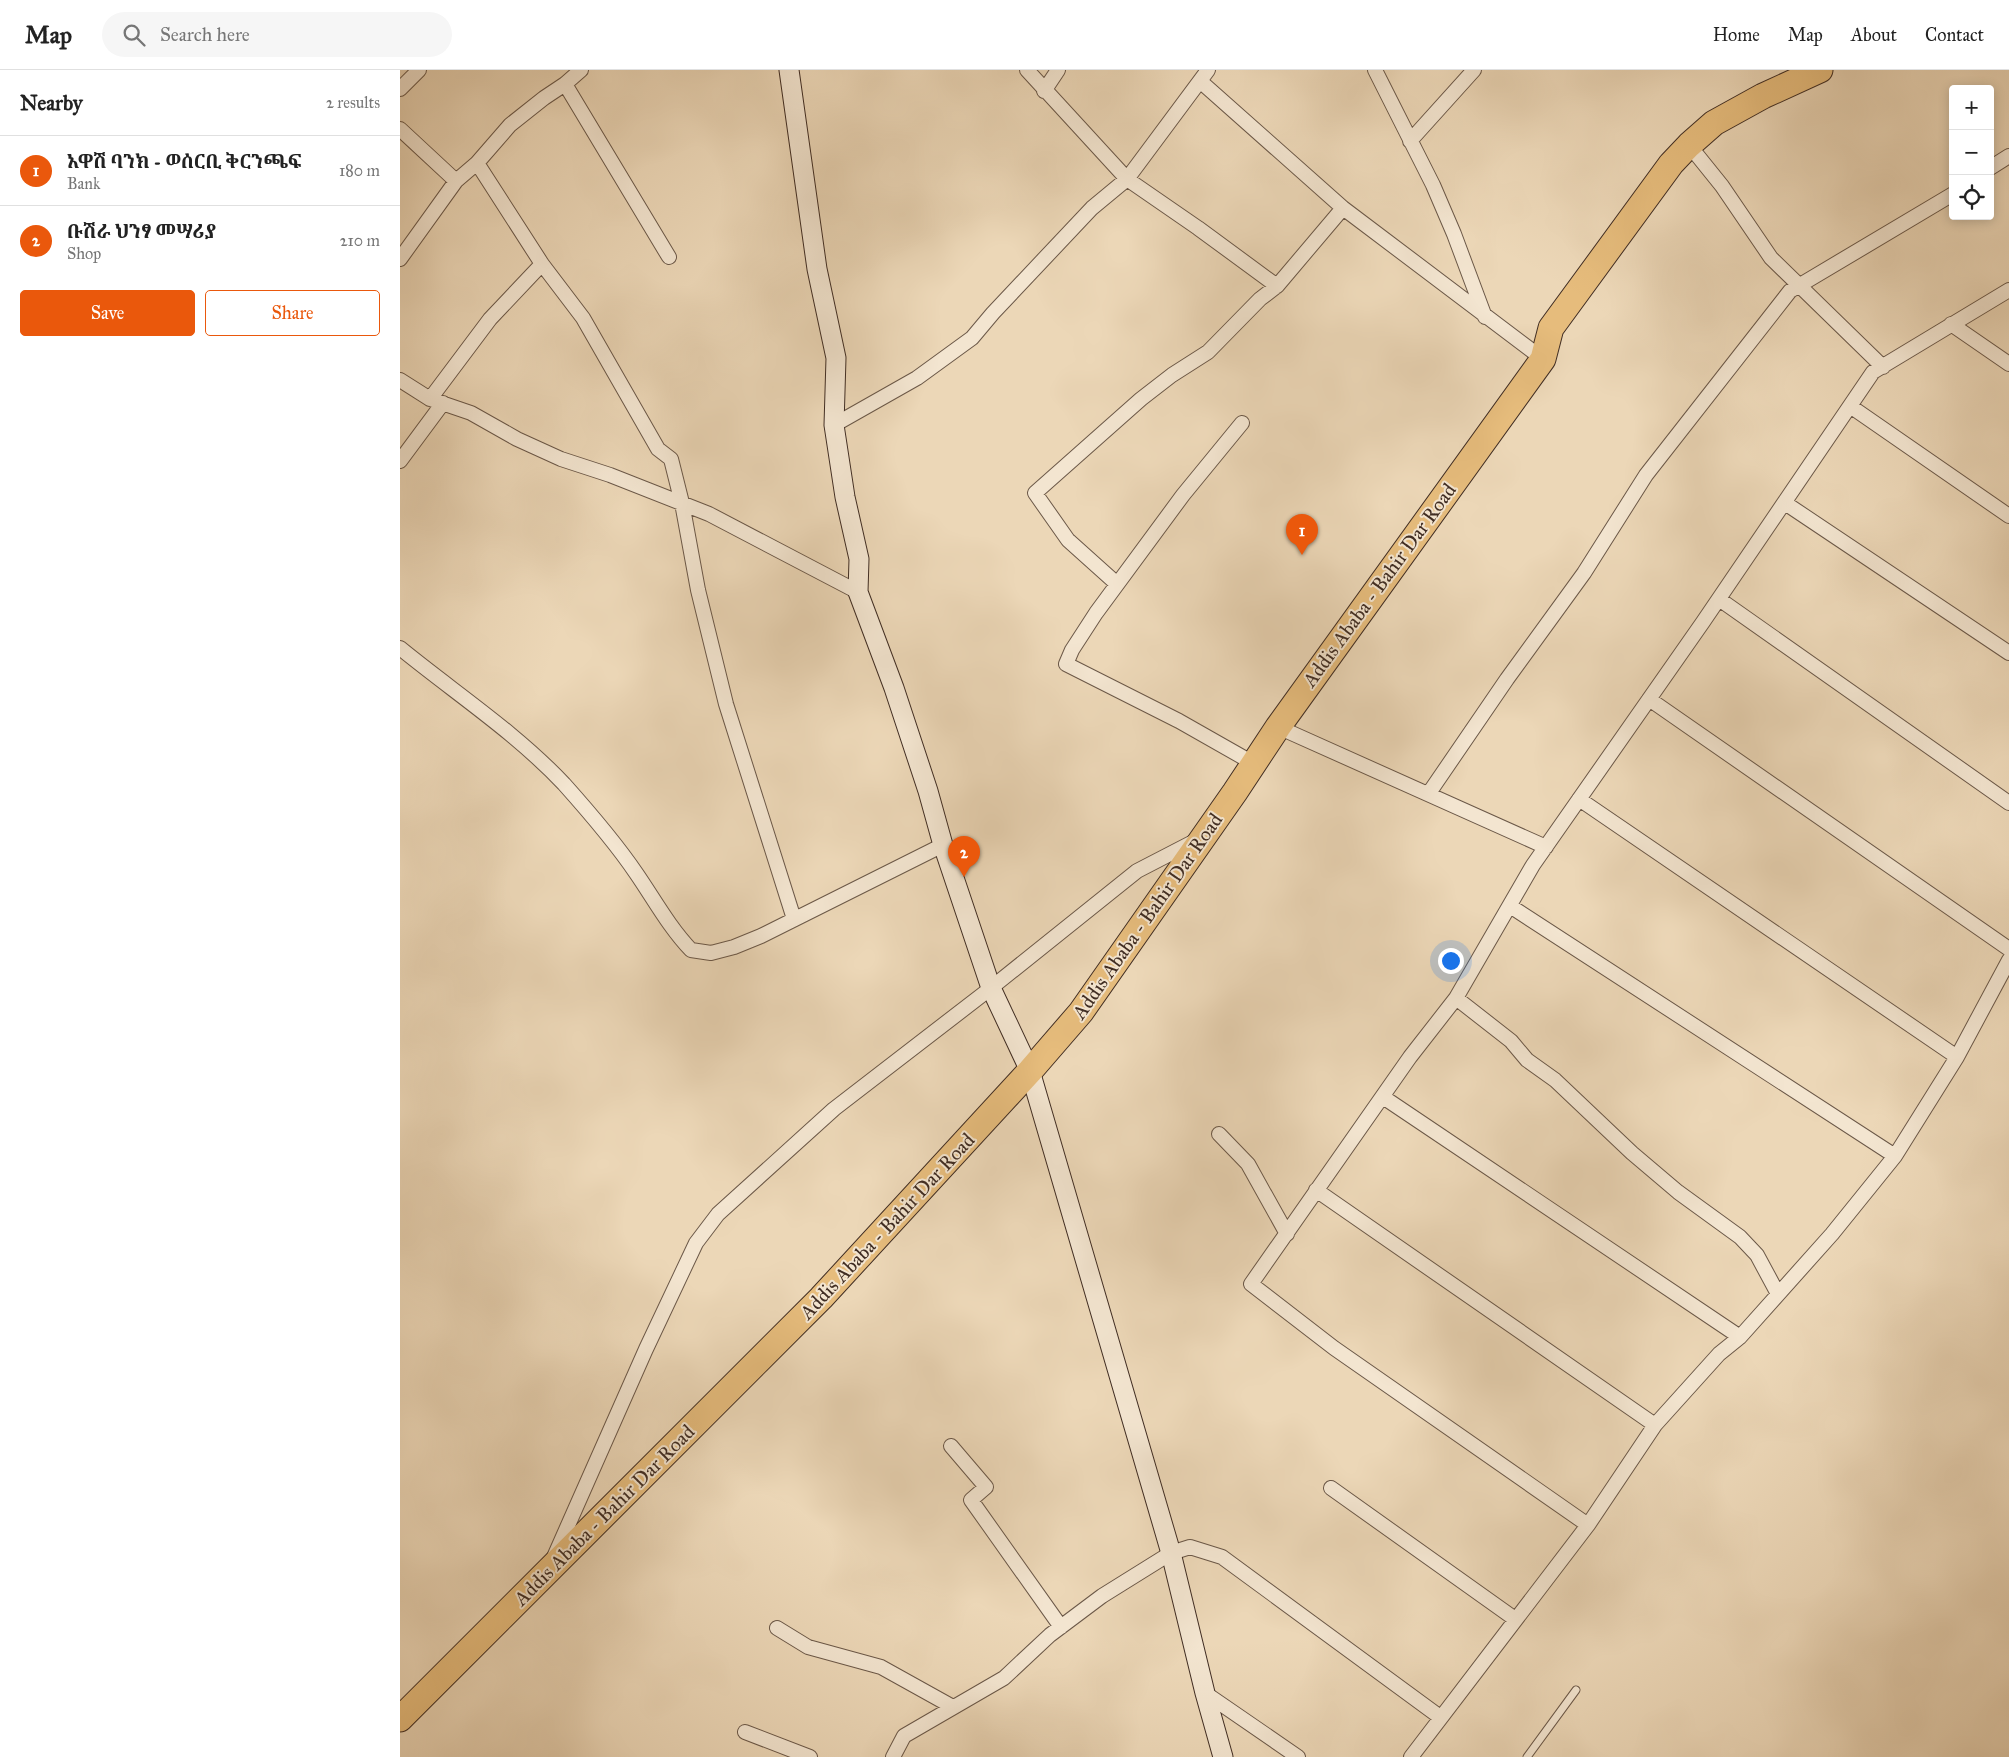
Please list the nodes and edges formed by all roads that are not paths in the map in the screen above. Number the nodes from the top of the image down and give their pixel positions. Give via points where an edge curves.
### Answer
1 (419, 70) edge
2 (580, 70) edge
3 (789, 70) edge
4 (1027, 70) edge
5 (1058, 70) edge
6 (1376, 70) edge
7 (1474, 70) edge
8 (1820, 70) edge
9 (1204, 75) edge
10 (565, 84) junction
11 (400, 89) edge
12 (1044, 91) junction
13 (400, 129) edge
14 (1410, 141) junction
15 (1689, 145) junction
16 (2009, 156) edge
17 (478, 163) junction
18 (1994, 165) edge
19 (1127, 179) junction
20 (456, 181) junction
21 (1949, 196) edge
22 (1343, 208) junction
23 (669, 257) dead end
24 (400, 259) edge
25 (542, 264) junction
26 (1277, 286) junction
27 (1798, 286) junction
28 (2009, 290) edge
29 (1485, 317) junction
30 (1951, 324) junction
31 (1542, 359) junction
32 (2009, 364) edge
33 (1883, 367) junction
34 (400, 380) edge
35 (436, 401) junction
36 (1850, 406) junction
37 (1242, 423) dead end
38 (834, 425) junction
39 (400, 461) edge
40 (682, 503) junction
41 (1785, 503) junction
42 (2009, 516) edge
43 (1117, 584) junction
44 (858, 592) junction
45 (1719, 599) junction
46 (400, 648) edge
47 (2009, 653) edge
48 (1649, 699) junction
49 (1278, 727) junction
50 (1253, 763) junction
51 (1429, 793) junction
52 (1579, 799) junction
53 (2009, 803) edge
54 (1202, 838) junction
55 (943, 845) junction
56 (1546, 847) junction
57 (1510, 906) junction
58 (794, 919) junction
59 (2009, 949) edge
60 (2009, 960) edge
61 (991, 988) junction
62 (1456, 998) junction
63 (1957, 1057) junction
64 (1030, 1071) junction
65 (1383, 1097) junction
66 (1219, 1134) dead end
67 (1895, 1156) junction
68 (1316, 1190) junction
69 (1287, 1234) junction
70 (1778, 1294) junction
71 (1740, 1337) junction
72 (1655, 1425) junction
73 (950, 1446) dead end
74 (1331, 1488) dead end
75 (1588, 1525) junction
76 (1171, 1553) junction
77 (547, 1572) junction
78 (1515, 1619) junction
79 (1061, 1627) junction
80 (777, 1628) dead end
81 (1576, 1690) dead end
82 (1205, 1693) junction
83 (953, 1707) junction
84 (1440, 1717) junction
85 (400, 1718) edge
86 (745, 1732) dead end
87 (810, 1757) edge
88 (893, 1757) edge
89 (1223, 1757) edge
90 (1298, 1757) edge
91 (1411, 1757) edge
92 (1527, 1757) edge

1 - 11 street
2 - 10 street
3 - 38 street via 818,269 836,358
4 - 12 street
5 - 12 street
6 - 14 street
7 - 14 street
8 - 15 highway, Addis Ababa - Bahir Dar Road via 1714,123
9 - 19 street
9 - 22 street
10 - 17 street via 510,124
10 - 23 street
12 - 19 street
13 - 20 street
14 - 29 street via 1454,234
15 - 27 street via 1722,186 1771,258
15 - 31 highway, Addis Ababa - Bahir Dar Road via 1671,164 1551,328
16 - 18 street
17 - 20 street
17 - 25 street
19 - 26 street
19 - 38 street via 1092,208 972,338 917,378
20 - 24 street
21 - 27 street
22 - 26 street
22 - 29 street
25 - 35 street via 490,320
25 - 40 street via 583,318 658,449 671,459
26 - 43 street via 1260,298 1208,352 1141,399 1035,493 1068,540
27 - 33 street
27 - 51 street via 1790,291 1646,475 1584,573
28 - 30 street
29 - 31 street
30 - 32 street
30 - 33 street
31 - 49 highway, Addis Ababa - Bahir Dar Road
33 - 36 street via 1873,372
34 - 35 street
35 - 39 street
35 - 40 street via 471,413 517,439 561,458
36 - 41 street
36 - 42 street
37 - 43 street via 1182,495
38 - 44 street via 859,559
40 - 44 street
40 - 58 street via 698,590 726,704
41 - 45 street
41 - 47 street
43 - 50 street via 1066,664
44 - 55 street via 894,688
45 - 48 street
45 - 53 street
46 - 58 street via 487,715 563,783 635,872 676,934 691,950 711,953 734,947
48 - 52 street
48 - 59 street
49 - 50 highway, Addis Ababa - Bahir Dar Road
49 - 51 street
50 - 54 highway, Addis Ababa - Bahir Dar Road
51 - 56 street
52 - 56 street
52 - 63 street
54 - 61 street via 1137,871
54 - 64 highway, Addis Ababa - Bahir Dar Road via 1081,1012
55 - 58 street
55 - 61 street
56 - 57 street
57 - 62 street
57 - 67 street
60 - 63 street
61 - 64 street
61 - 77 street via 834,1109 718,1214 696,1243
62 - 65 street
62 - 70 street via 1511,1041 1527,1060 1555,1080 1610,1134 1678,1192 1740,1237 1757,1255
63 - 67 street
64 - 76 street
64 - 77 highway, Addis Ababa - Bahir Dar Road via 821,1298
65 - 68 street
65 - 71 street
66 - 69 street via 1248,1164
67 - 70 street
68 - 69 street
68 - 72 street
69 - 75 street via 1251,1284 1334,1348
70 - 71 street
71 - 72 street via 1718,1354
72 - 75 street
73 - 79 street via 986,1488 971,1500
74 - 78 street
75 - 78 street
76 - 79 street via 1102,1596
76 - 82 street
76 - 84 street via 1190,1547 1222,1557
77 - 85 highway, Addis Ababa - Bahir Dar Road
78 - 84 street
79 - 83 street via 1004,1678
80 - 83 street via 808,1646 881,1667
81 - 92 lane
82 - 89 street
82 - 90 street
83 - 88 street via 904,1736
84 - 91 street
86 - 87 street

